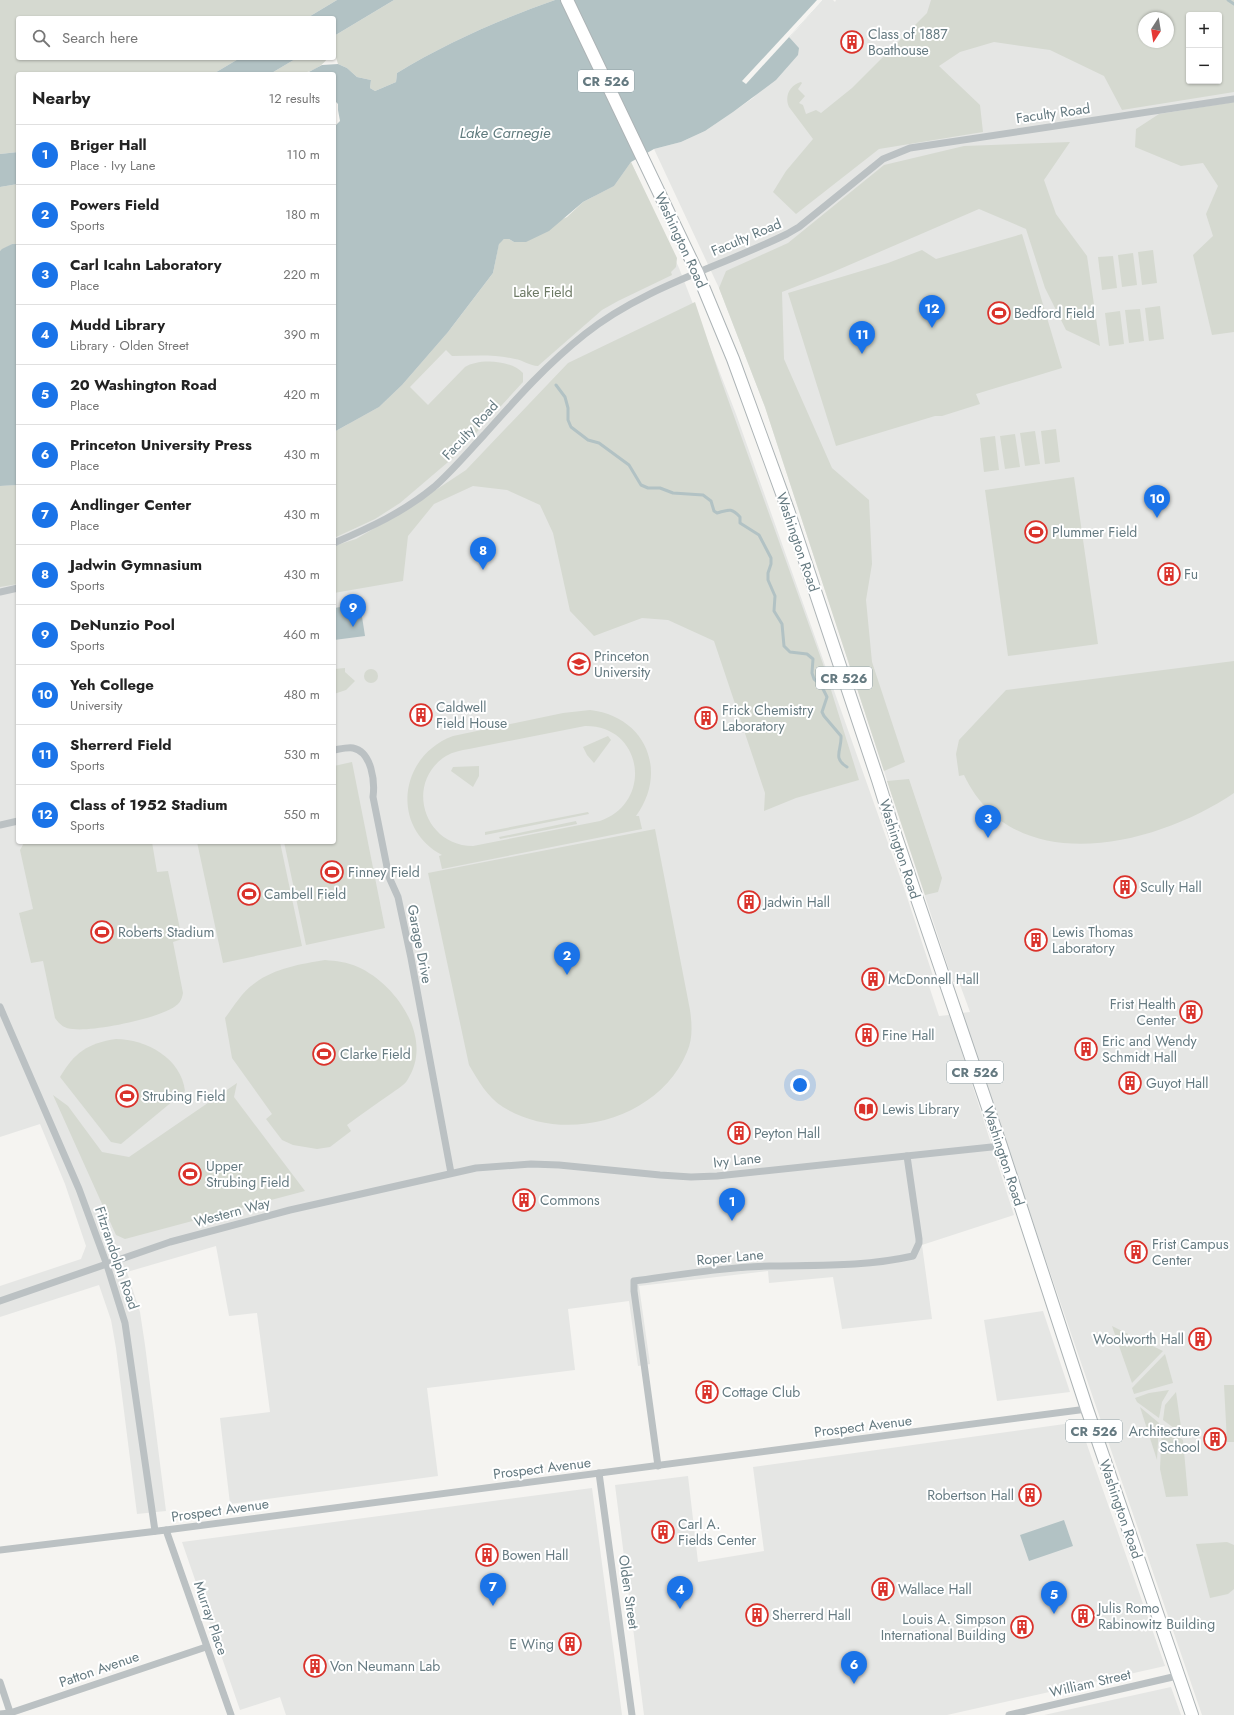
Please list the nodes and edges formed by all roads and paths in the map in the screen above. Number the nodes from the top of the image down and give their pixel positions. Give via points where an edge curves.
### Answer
1 (567, 0) edge
2 (1234, 99) edge
3 (697, 272) junction
4 (336, 542) edge
5 (16, 588) edge
6 (0, 592) edge
7 (336, 750) edge
8 (16, 821) edge
9 (0, 825) edge
10 (0, 1008) edge
11 (1001, 1146) junction
12 (906, 1156) junction
13 (476, 1168) joint
14 (451, 1173) junction
15 (107, 1265) junction
16 (0, 1301) edge
17 (1086, 1409) junction
18 (658, 1466) junction
19 (599, 1474) junction
20 (166, 1530) junction
21 (155, 1531) junction
22 (0, 1550) edge
23 (206, 1647) junction
24 (1178, 1676) junction
25 (0, 1682) edge
26 (0, 1714) edge
27 (11, 1714) edge
28 (231, 1715) edge
29 (632, 1715) edge
30 (1009, 1715) edge
31 (1192, 1715) edge

1 - 3 main road, Washington Road / CR 526
2 - 3 street, Faculty Road via 910,148 883,159 787,234
3 - 4 street, Faculty Road via 606,318 537,376 434,487 386,519
3 - 11 main road, Washington Road / CR 526 via 733,359 788,510
5 - 6 street
7 - 14 street, Garage Drive via 358,750 373,772 374,797 389,877 398,897 411,958
8 - 9 street
10 - 15 street, Fitzrandolph Road via 78,1189
11 - 12 street, Ivy Lane
11 - 17 main road, Washington Road / CR 526
12 - 13 street, Ivy Lane via 692,1177 559,1165
12 - 18 street, Roper Lane via 919,1239 913,1256 844,1266 718,1270 634,1281
13 - 14 street, Western Way
14 - 15 street, Western Way via 290,1210 170,1242
15 - 16 street, Western Way
15 - 21 street, Fitzrandolph Road via 125,1323
17 - 18 street, Prospect Avenue
17 - 24 main road, Washington Road / CR 526
18 - 19 street, Prospect Avenue
19 - 20 street, Prospect Avenue
19 - 29 street, Olden Street
20 - 21 street, Prospect Avenue
20 - 23 street, Murray Place
21 - 22 street, Prospect Avenue
23 - 27 street, Patton Avenue
23 - 28 street, Murray Place
24 - 30 street, William Street
24 - 31 main road, Washington Road / CR 526
25 - 27 street
26 - 27 street, Patton Avenue

